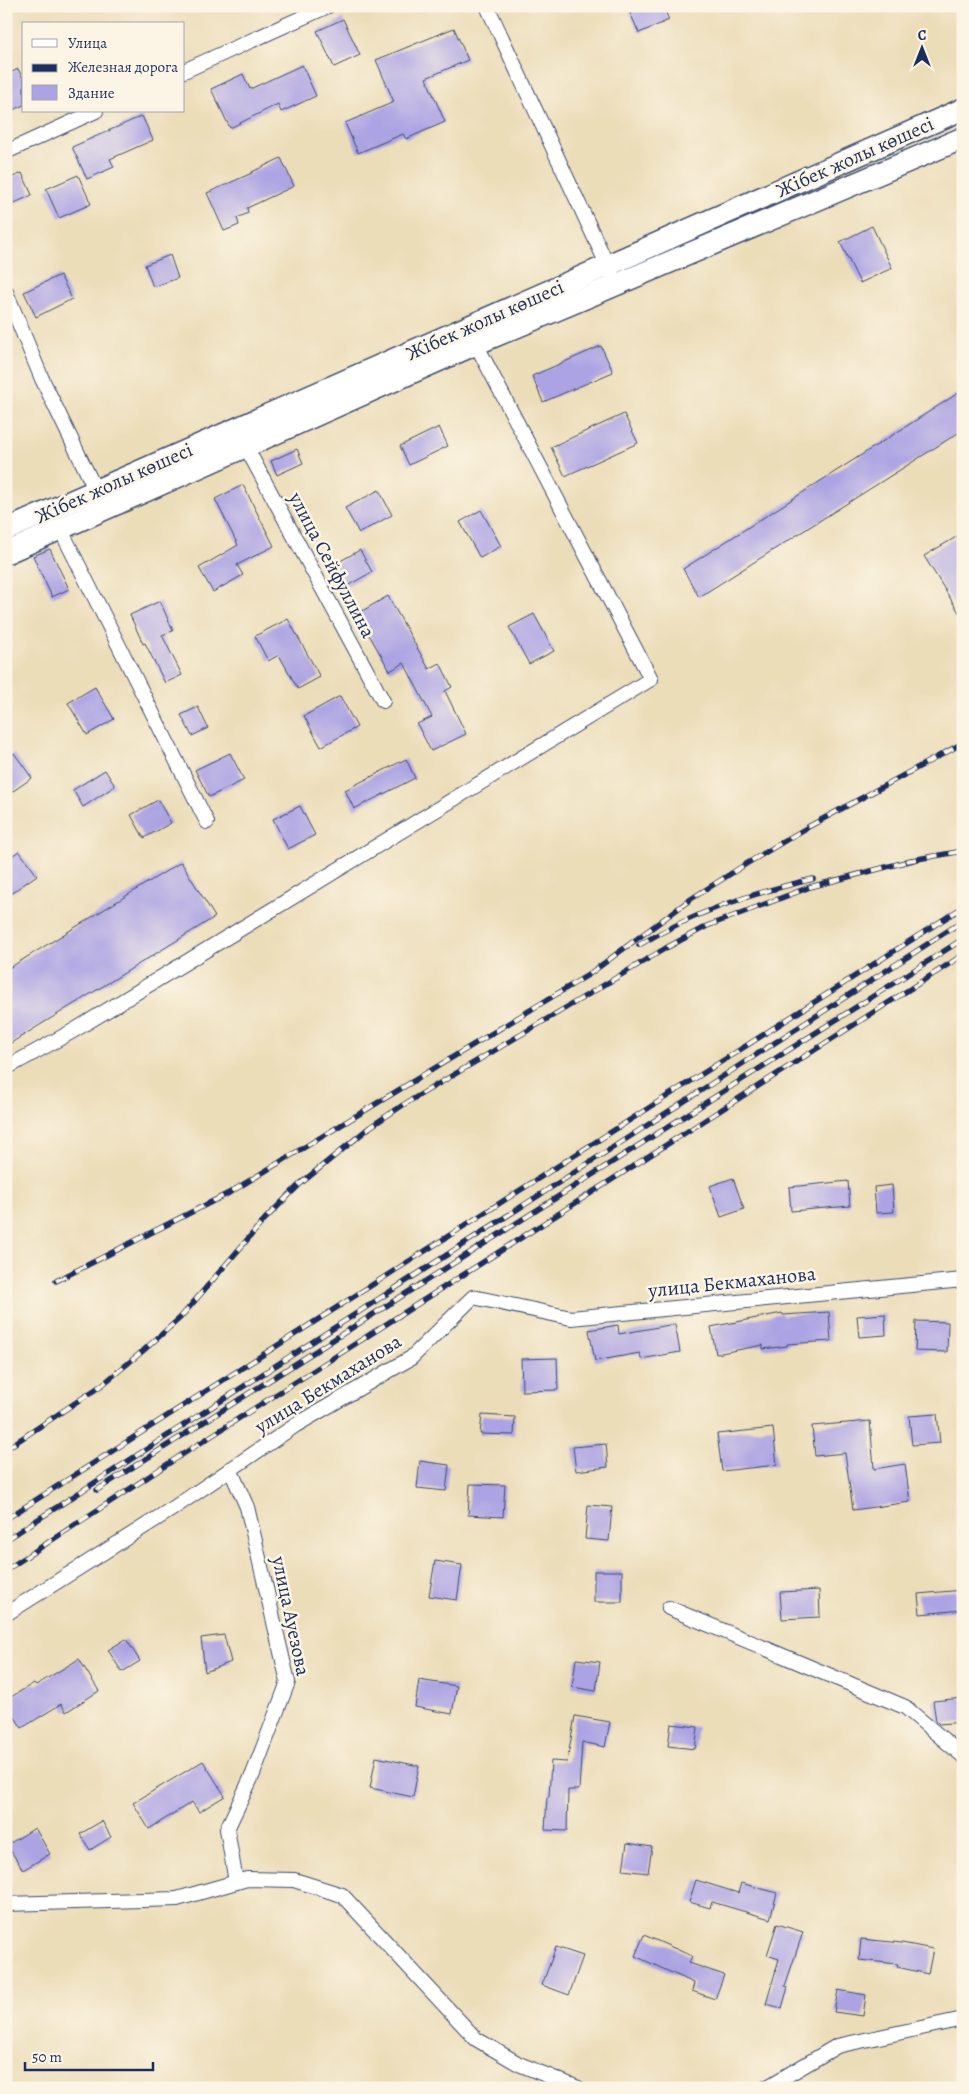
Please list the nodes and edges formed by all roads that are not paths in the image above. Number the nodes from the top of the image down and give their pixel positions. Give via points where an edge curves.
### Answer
1 (328, 6) edge
2 (487, 6) edge
3 (185, 72) edge
4 (963, 109) edge
5 (94, 112) edge
6 (963, 138) edge
7 (6, 152) edge
8 (612, 276) junction
9 (6, 292) edge
10 (476, 344) junction
11 (246, 447) junction
12 (96, 491) junction
13 (6, 530) edge
14 (61, 530) junction
15 (6, 553) edge
16 (383, 701) dead end
17 (207, 822) dead end
18 (6, 1068) edge
19 (963, 1280) edge
20 (230, 1469) junction
21 (669, 1608) dead end
22 (6, 1614) edge
23 (963, 1756) edge
24 (236, 1882) junction
25 (6, 1904) edge
26 (963, 2019) edge
27 (578, 2088) edge
28 (766, 2088) edge

1 - 3 street
2 - 8 street
4 - 8 main road, Жібек жолы көшесі
5 - 7 street
6 - 8 main road, Жібек жолы көшесі
8 - 10 main road, Жібек жолы көшесі
8 - 12 main road, Жібек жолы көшесі
9 - 12 street via 42,379
10 - 11 main road, Жібек жолы көшесі
10 - 18 street via 652,679 73,1032
11 - 14 main road, Жібек жолы көшесі
11 - 16 street, улица Сейфуллина
12 - 13 main road, Жібек жолы көшесі
14 - 15 main road, Жібек жолы көшесі
14 - 17 street
19 - 20 street, улица Бекмаханова via 571,1318 473,1297 411,1358 296,1425
20 - 22 street, улица Бекмаханова
20 - 24 street, улица Ауезова via 247,1507 288,1682 253,1774 227,1829
21 - 23 street via 905,1707
24 - 25 street via 177,1899
24 - 27 street via 247,1879 294,1880 342,1895 476,2039 519,2064
26 - 28 street via 837,2046

